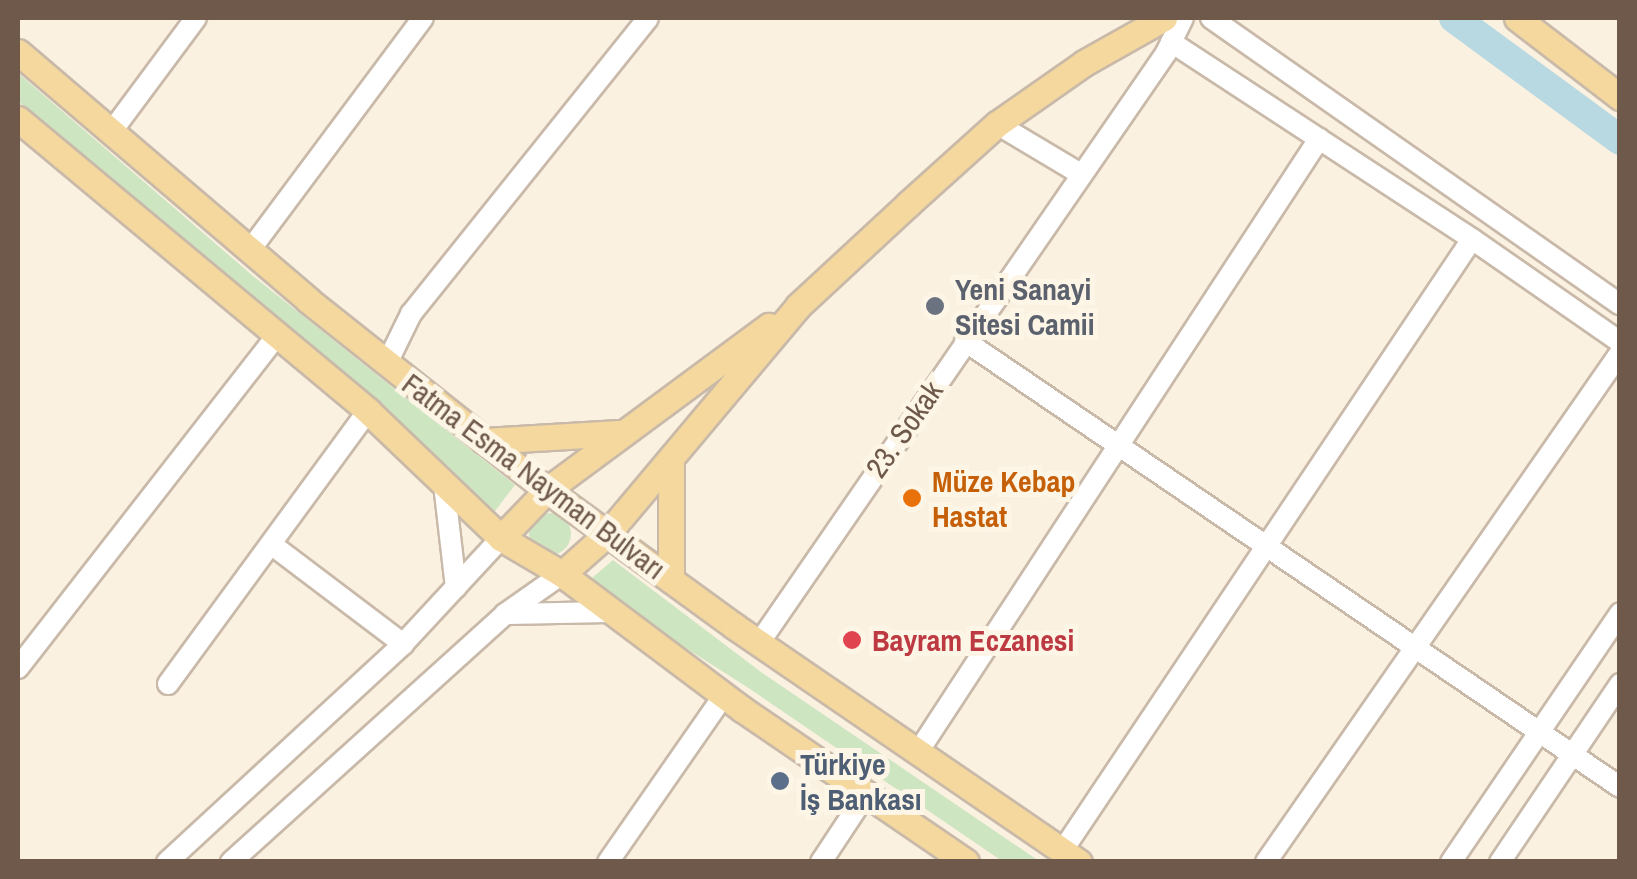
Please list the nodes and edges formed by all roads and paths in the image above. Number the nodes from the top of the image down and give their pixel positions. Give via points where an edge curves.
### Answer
1 (196, 18) edge
2 (423, 18) edge
3 (648, 18) edge
4 (1183, 18) edge
5 (1211, 18) edge
6 (1516, 18) edge
7 (1168, 30) edge
8 (18, 52) edge
9 (1620, 97) edge
10 (18, 118) edge
11 (997, 124) junction
12 (112, 131) junction
13 (1320, 139) junction
14 (1081, 174) junction
15 (1472, 239) junction
16 (250, 250) junction
17 (1620, 304) edge
18 (798, 306) junction
19 (276, 336) junction
20 (965, 341) junction
21 (1620, 342) edge
22 (1620, 353) edge
23 (387, 363) junction
24 (368, 411) junction
25 (619, 433) junction
26 (484, 440) junction
27 (1119, 446) junction
28 (671, 458) junction
29 (444, 484) junction
30 (546, 490) junction
31 (607, 534) junction
32 (501, 538) junction
33 (271, 544) junction
34 (1266, 547) junction
35 (562, 574) junction
36 (671, 580) junction
37 (456, 587) junction
38 (612, 612) junction
39 (505, 614) junction
40 (1620, 614) edge
41 (403, 644) junction
42 (759, 644) junction
43 (1414, 648) junction
44 (18, 668) edge
45 (168, 684) dead end
46 (1620, 684) edge
47 (724, 696) junction
48 (1539, 734) junction
49 (918, 752) junction
50 (1572, 754) junction
51 (1620, 787) edge
52 (866, 794) junction
53 (1071, 856) edge
54 (167, 862) edge
55 (231, 862) edge
56 (608, 862) edge
57 (821, 862) edge
58 (966, 862) edge
59 (1266, 862) edge
60 (1451, 862) edge
61 (1500, 862) edge

1 - 12 street
2 - 16 street
3 - 23 street via 411,314
4 - 7 street, 23. Sokak
5 - 17 street
6 - 9 main road
7 - 11 main road via 1084,63
7 - 13 street
7 - 14 street, 23. Sokak
8 - 12 main road, Fatma Esma Nayman Bulvarı
10 - 19 main road, Fatma Esma Nayman Bulvarı
11 - 14 street
11 - 18 main road
12 - 16 main road, Fatma Esma Nayman Bulvarı
13 - 15 street
13 - 27 street
14 - 20 street, 23. Sokak
15 - 21 street
15 - 34 street
16 - 23 main road, Fatma Esma Nayman Bulvarı
18 - 25 main road
18 - 28 main road
19 - 24 main road, Fatma Esma Nayman Bulvarı
19 - 44 street
20 - 27 street
20 - 42 street, 23. Sokak
22 - 43 street
23 - 26 main road, Fatma Esma Nayman Bulvarı
24 - 29 main road, Fatma Esma Nayman Bulvarı
24 - 33 street
25 - 26 main road
25 - 30 main road
26 - 30 main road, Fatma Esma Nayman Bulvarı
27 - 34 street
27 - 49 street
28 - 31 main road
28 - 36 main road
29 - 32 main road, Fatma Esma Nayman Bulvarı
29 - 37 street
30 - 31 main road, Fatma Esma Nayman Bulvarı
30 - 32 main road
31 - 35 main road
31 - 36 main road, Fatma Esma Nayman Bulvarı
32 - 35 main road, Fatma Esma Nayman Bulvarı
32 - 37 street
33 - 41 street
33 - 45 street
34 - 43 street
34 - 53 street
35 - 38 main road, Fatma Esma Nayman Bulvarı
35 - 39 street
36 - 42 main road, Fatma Esma Nayman Bulvarı
37 - 41 street
38 - 39 street
38 - 47 main road, Fatma Esma Nayman Bulvarı
39 - 55 street
40 - 48 street
41 - 54 street
42 - 49 main road, Fatma Esma Nayman Bulvarı
43 - 48 street
43 - 59 street
46 - 50 street
47 - 52 main road, Fatma Esma Nayman Bulvarı
47 - 56 street
48 - 50 street
48 - 60 street
49 - 53 main road, Fatma Esma Nayman Bulvarı
50 - 51 street
50 - 61 street
52 - 57 street
52 - 58 main road, Fatma Esma Nayman Bulvarı

